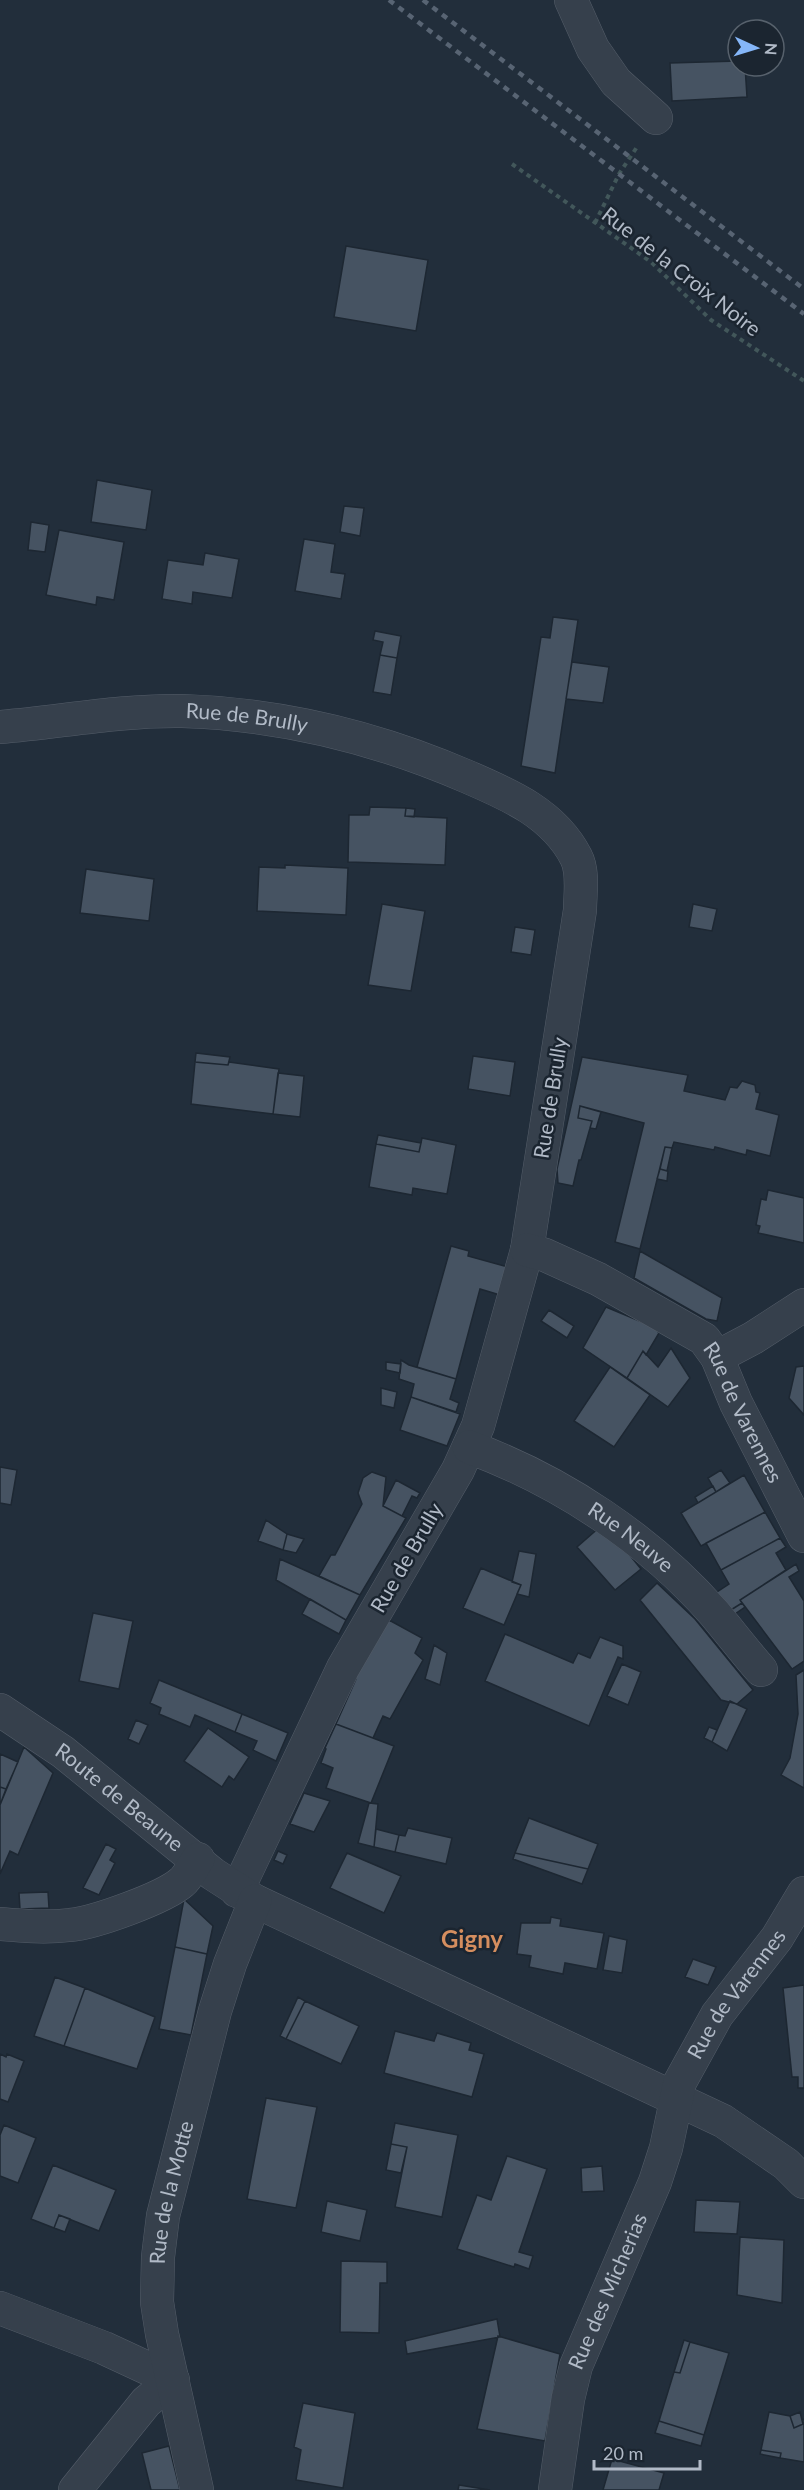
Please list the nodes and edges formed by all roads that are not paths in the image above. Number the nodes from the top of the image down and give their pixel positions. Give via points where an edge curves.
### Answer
1 (571, 0) edge
2 (656, 118) road end
3 (0, 727) edge
4 (527, 1250) junction
5 (804, 1305) edge
6 (717, 1357) junction
7 (470, 1447) junction
8 (804, 1536) edge
9 (761, 1670) dead end
10 (0, 1710) edge
11 (198, 1859) junction
12 (804, 1893) edge
13 (246, 1896) junction
14 (0, 1924) edge
15 (676, 2098) junction
16 (804, 2182) edge
17 (0, 2308) edge
18 (173, 2380) junction
19 (75, 2490) edge
20 (197, 2490) edge
21 (555, 2490) edge

1 - 2 street via 593,49 616,82
3 - 4 street, Rue de Brully via 133,713 181,711 251,716 348,734 422,757 510,795 543,816 577,859 580,910
4 - 6 street, Rue de Varennes via 598,1280 683,1326 704,1339
4 - 7 street, Rue de Brully
5 - 6 street
6 - 8 street, Rue de Varennes via 736,1403
7 - 9 street, Rue Neuve via 513,1463 563,1490 665,1564 713,1612
7 - 13 street, Rue de Brully via 343,1668
10 - 11 street, Route de Beaune via 63,1752
11 - 13 street, Route de Beaune
11 - 14 street via 183,1882 108,1915 72,1925
12 - 15 street, Rue de Varennes via 777,1938 717,2015 680,2082
13 - 15 street, Route de Beaune
13 - 18 street, Rue de la Motte via 163,2216 157,2302
15 - 16 street, Route de Beaune via 755,2141
15 - 21 street, Rue des Micherias via 656,2182 576,2366
17 - 18 street via 104,2348
18 - 19 street via 138,2411
18 - 20 street, Rue de la Motte

